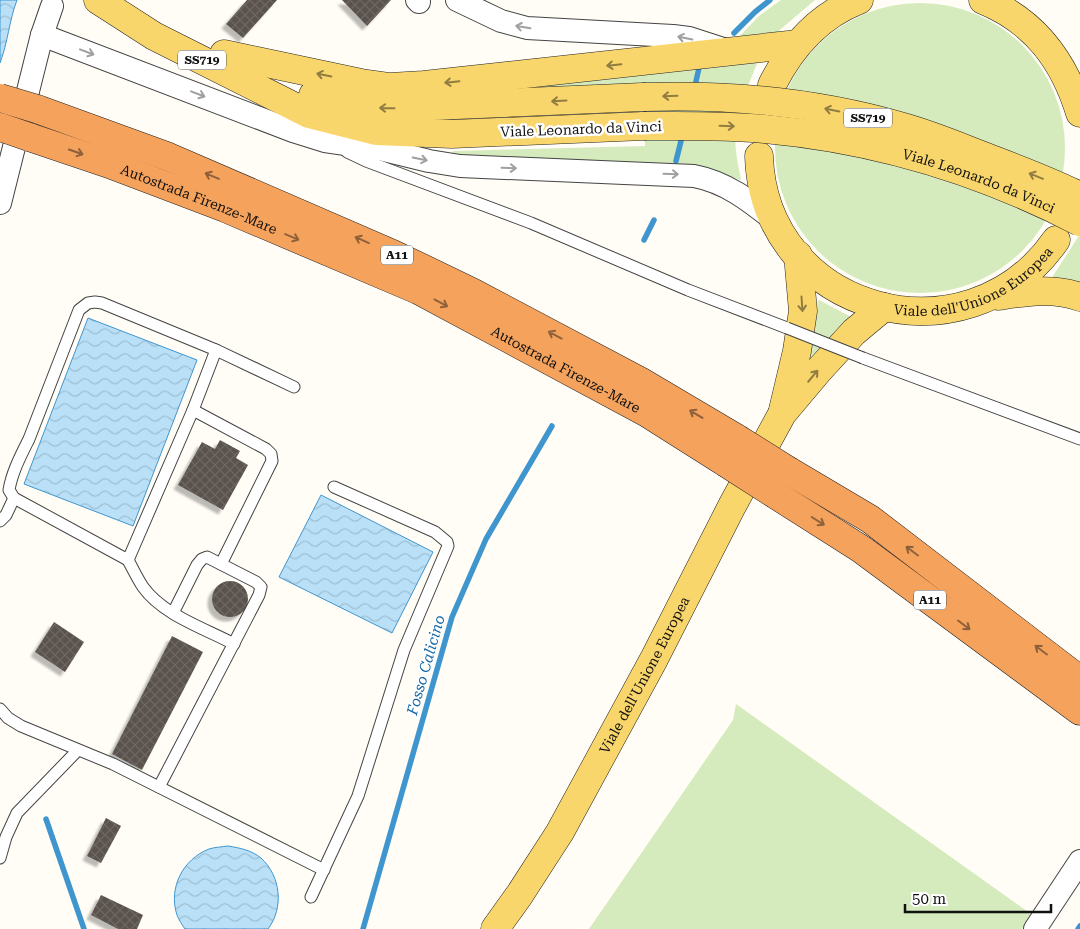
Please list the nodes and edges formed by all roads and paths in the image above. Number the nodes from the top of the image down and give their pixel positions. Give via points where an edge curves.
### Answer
1 (98, 0) edge
2 (110, 0) edge
3 (457, 0) edge
4 (858, 0) edge
5 (983, 0) edge
6 (1025, 0) edge
7 (52, 6) dead end
8 (42, 35) junction
9 (1037, 35) junction
10 (798, 44) junction
11 (732, 52) junction
12 (224, 54) junction
13 (772, 85) dead end
14 (0, 98) edge
15 (1078, 102) edge
16 (309, 114) junction
17 (0, 127) edge
18 (325, 141) junction
19 (380, 150) junction
20 (759, 156) dead end
21 (1080, 196) edge
22 (0, 203) edge
23 (775, 221) junction
24 (1080, 222) edge
25 (1056, 240) dead end
26 (798, 255) junction
27 (1080, 297) edge
28 (987, 298) junction
29 (884, 308) junction
30 (216, 350) junction
31 (294, 387) dead end
32 (192, 410) junction
33 (782, 414) junction
34 (1080, 439) edge
35 (732, 451) junction
36 (334, 487) dead end
37 (14, 498) junction
38 (0, 521) edge
39 (128, 560) junction
40 (221, 564) junction
41 (173, 613) junction
42 (234, 644) junction
43 (1080, 680) edge
44 (0, 709) edge
45 (1080, 711) edge
46 (78, 750) junction
47 (159, 787) junction
48 (0, 858) edge
49 (1080, 861) edge
50 (324, 870) junction
51 (311, 897) dead end
52 (495, 929) edge
53 (1035, 929) edge

1 - 16 main road, Viale Leonardo da Vinci / SS719 via 154,36
2 - 12 main road, Viale Leonardo da Vinci / SS719
11 -> 3 street via 674,36 527,28 501,21
4 - 10 main road via 831,14
5 - 9 main road via 1020,20
6 - 9 main road
7 - 8 street
8 -> 18 street
8 - 22 street
9 - 15 main road via 1064,71
10 - 11 main road
10 - 13 main road
11 -> 12 main road via 390,87
21 -> 12 main road, Viale Leonardo da Vinci / SS719, bridge via 1037,176 930,136 796,103 729,97 643,97 384,108 339,103 298,90
35 -> 14 highway, Autostrada Firenze-Mare / A11, bridge via 640,381 402,258 169,158
16 - 19 main road
16 -> 24 main road, Viale Leonardo da Vinci / SS719, bridge via 376,131 422,133 644,126 727,126 805,133 910,155 1035,200
17 -> 35 highway, Autostrada Firenze-Mare / A11, bridge via 216,205 418,290 647,413
18 - 19 street
18 - 34 lane, bridge via 366,161 531,224 688,290
19 -> 23 street via 460,166 707,178 744,196
20 - 23 main road, Viale dell'Unione Europea via 765,196
23 - 26 main road, Viale dell'Unione Europea
25 - 28 main road, Viale dell'Unione Europea via 1025,275
26 - 29 main road, Viale dell'Unione Europea via 816,274 837,288
26 -> 33 main road, Viale dell'Unione Europea via 802,311 797,351
27 - 28 main road via 1034,291
28 - 29 main road, Viale dell'Unione Europea via 936,311
33 -> 29 main road, Viale dell'Unione Europea via 854,332
30 - 31 lane
30 - 32 lane
30 - 37 lane via 102,303 83,306 10,483 9,490
32 - 39 lane
32 - 40 lane via 271,454 272,462
33 - 52 main road, Viale dell'Unione Europea via 560,832
43 -> 35 highway, Autostrada Firenze-Mare / A11, bridge via 870,519 790,470
35 -> 45 highway, Autostrada Firenze-Mare / A11, bridge via 776,495 861,549
36 - 50 lane via 435,532 448,546 406,644 358,796
37 - 38 lane
37 - 39 lane
39 - 41 lane via 144,588
40 - 41 lane via 207,557 202,559
40 - 42 lane via 261,587
41 - 42 lane
42 - 47 lane
44 - 46 lane via 21,726
46 - 47 lane
46 - 48 lane via 17,813
47 - 50 lane
49 - 53 street
50 - 51 lane

